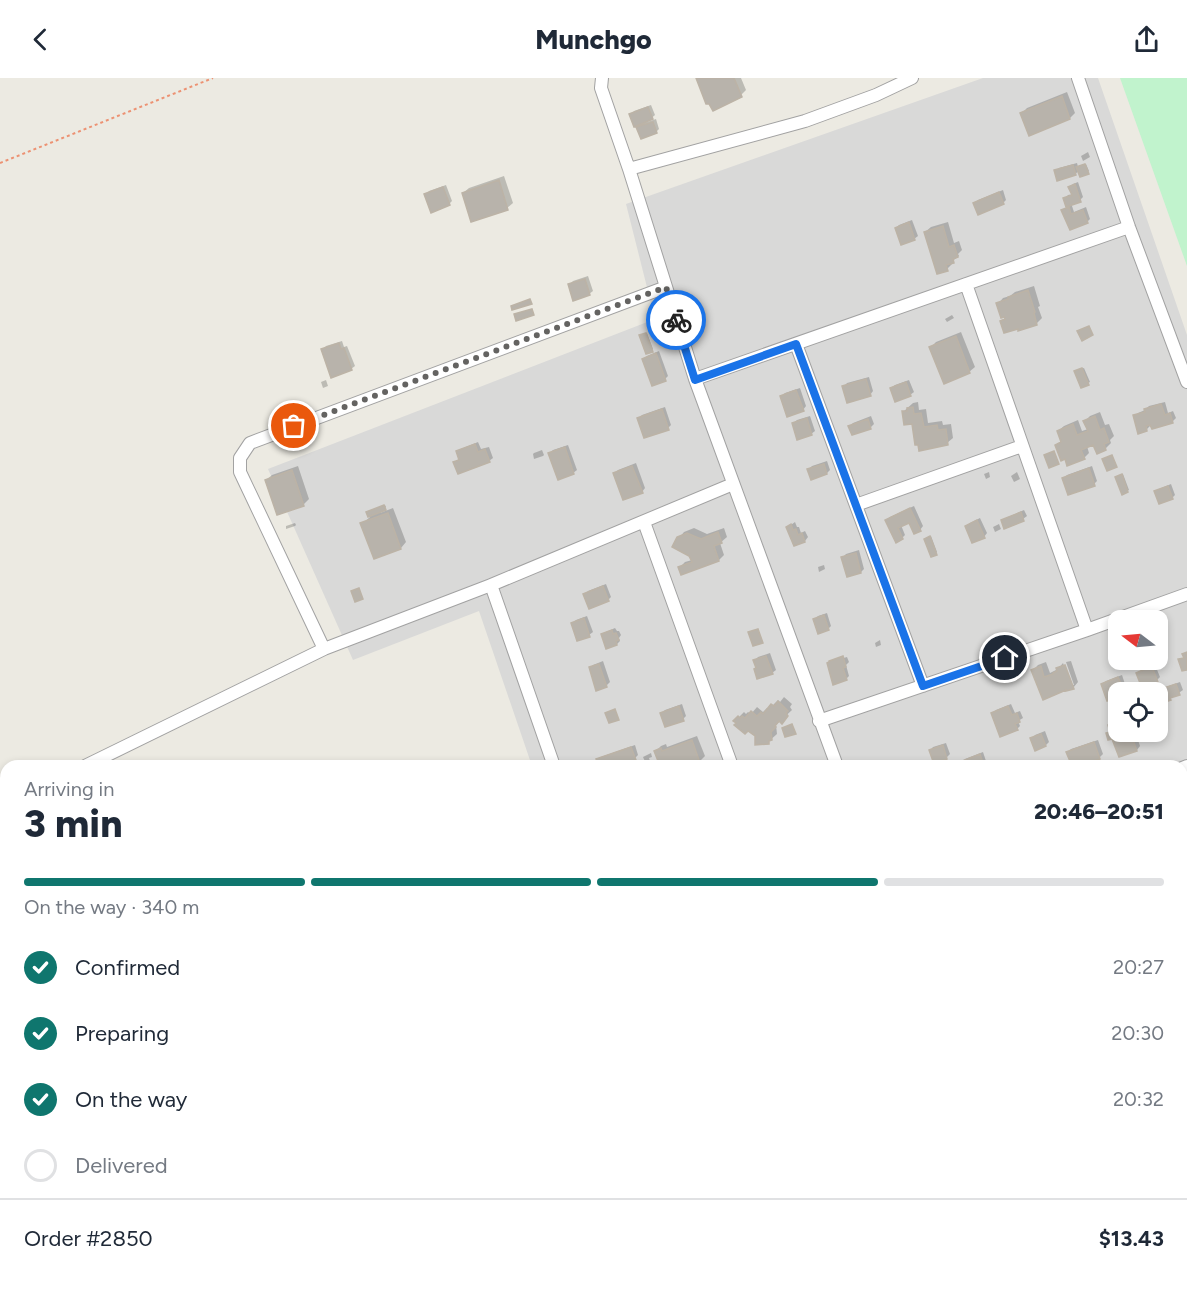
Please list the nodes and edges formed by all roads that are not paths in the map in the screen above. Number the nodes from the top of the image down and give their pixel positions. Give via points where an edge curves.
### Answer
1 (602, 78) edge
2 (912, 78) edge
3 (1078, 78) edge
4 (629, 169) junction
5 (1129, 226) junction
6 (966, 284) junction
7 (666, 287) junction
8 (796, 344) junction
9 (695, 380) junction
10 (1187, 382) edge
11 (1022, 446) junction
12 (733, 484) junction
13 (856, 505) junction
14 (644, 522) junction
15 (491, 585) junction
16 (1187, 594) edge
17 (1087, 630) junction
18 (324, 650) junction
19 (923, 686) junction
20 (819, 721) junction
21 (97, 760) edge
22 (552, 760) edge
23 (730, 760) edge
24 (835, 760) edge

1 - 4 street via 601,88
2 - 4 street via 805,121
3 - 5 street
4 - 7 street
5 - 6 street
5 - 10 street
6 - 8 street
6 - 11 street
7 - 9 street
7 - 18 street via 250,442 240,458 240,472
8 - 9 street
8 - 13 street
9 - 12 street
11 - 13 street
11 - 17 street
12 - 14 street
12 - 20 street
13 - 19 street
14 - 15 street
14 - 23 street
15 - 18 street
15 - 22 street
16 - 17 street
17 - 19 street
18 - 21 street
19 - 20 street
20 - 24 street

